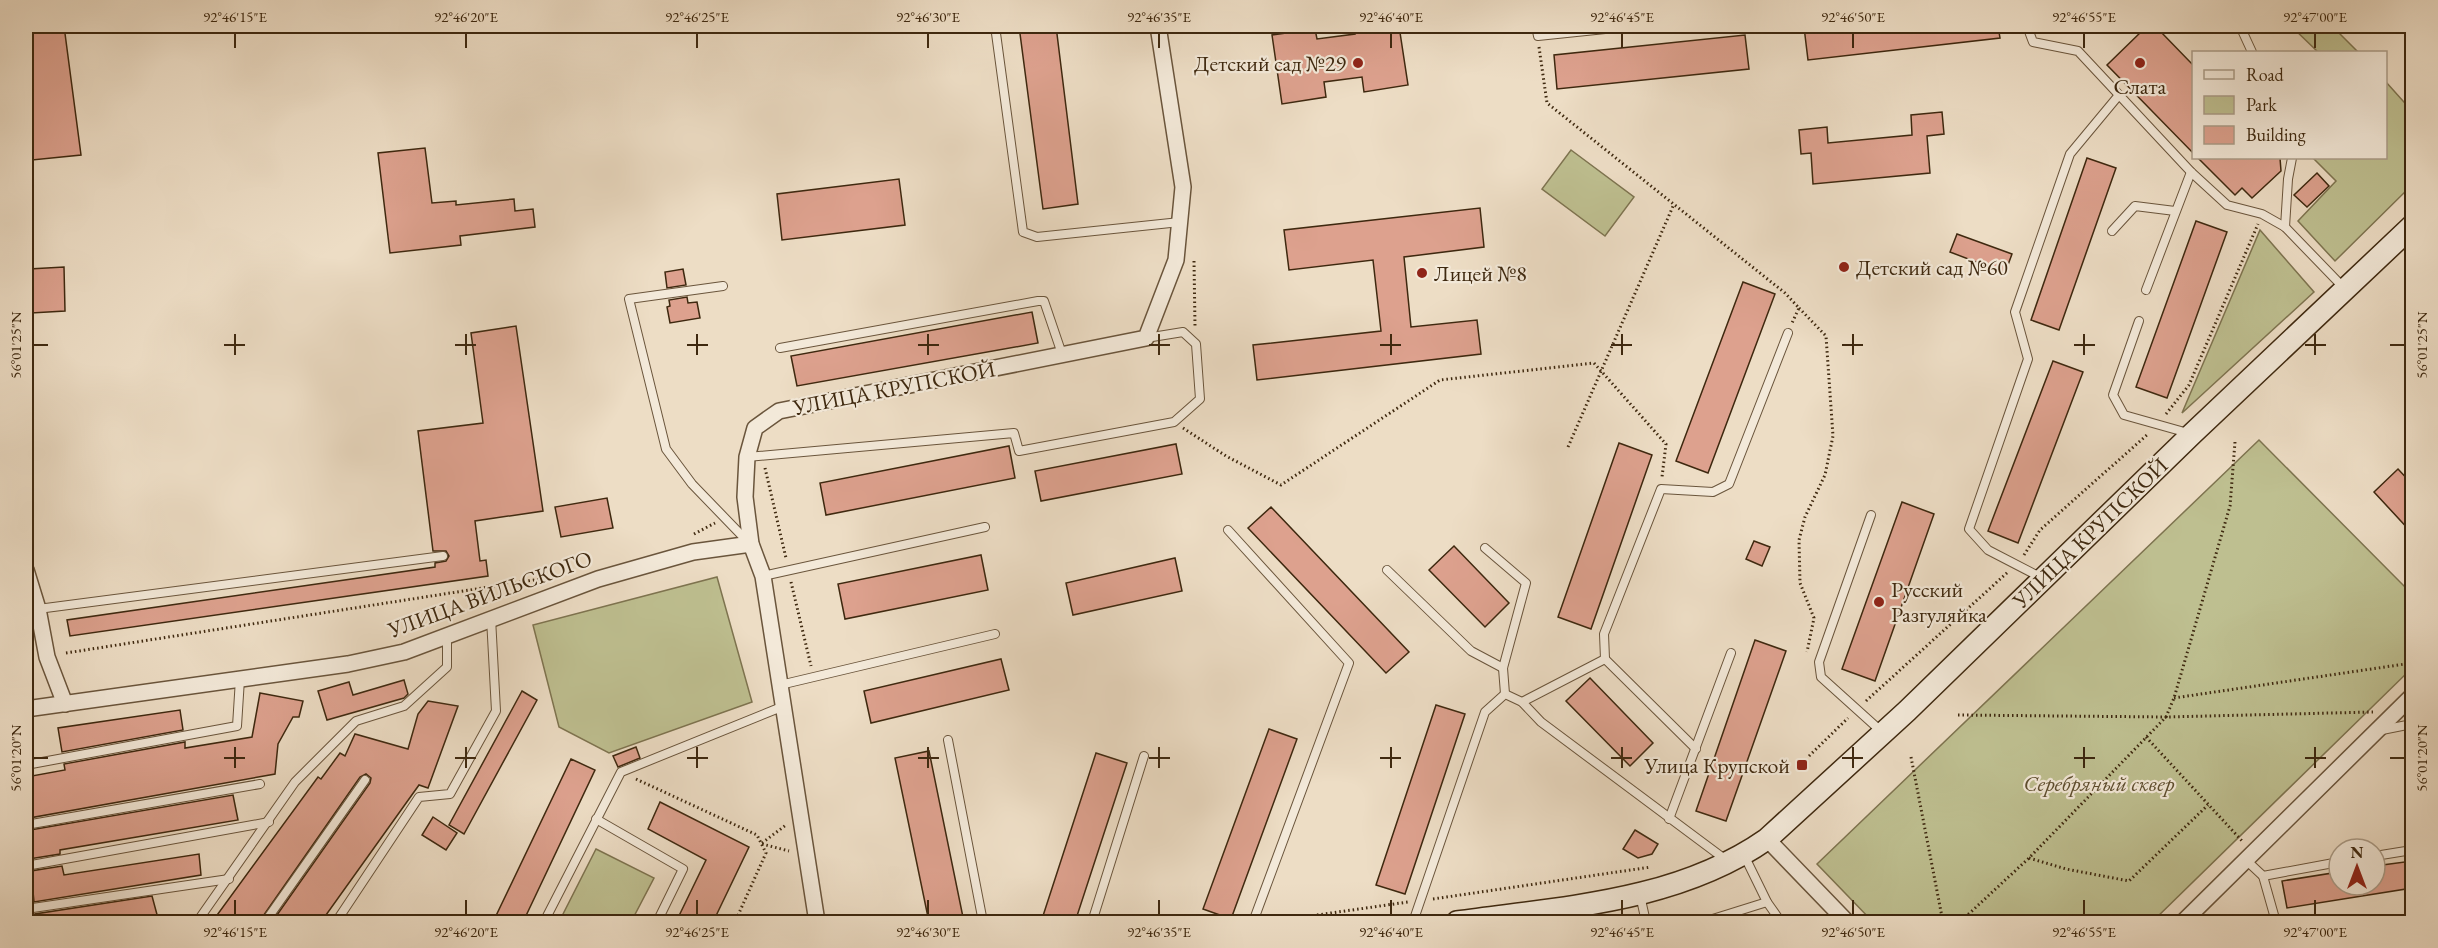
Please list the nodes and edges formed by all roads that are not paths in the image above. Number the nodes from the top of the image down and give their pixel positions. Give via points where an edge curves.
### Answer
1 (995, 26) edge
2 (1158, 26) edge
3 (1536, 26) edge
4 (1634, 26) edge
5 (2027, 26) edge
6 (2240, 26) edge
7 (2252, 51) edge
8 (2120, 95) junction
9 (2292, 159) edge
10 (2191, 172) junction
11 (2175, 210) junction
12 (1181, 222) junction
13 (2412, 226) edge
14 (2285, 227) junction
15 (2112, 231) dead end
16 (723, 286) dead end
17 (2345, 289) junction
18 (2146, 290) dead end
19 (2139, 321) dead end
20 (1788, 333) road end
21 (1146, 338) junction
22 (780, 348) dead end
23 (1062, 354) junction
24 (2192, 434) junction
25 (747, 457) junction
26 (1871, 515) dead end
27 (985, 527) dead end
28 (1228, 530) dead end
29 (750, 544) junction
30 (1485, 548) dead end
31 (443, 556) dead end
32 (26, 570) edge
33 (1387, 570) dead end
34 (763, 576) junction
35 (2043, 578) junction
36 (38, 609) junction
37 (490, 618) junction
38 (995, 634) dead end
39 (447, 637) junction
40 (1731, 653) dead end
41 (1605, 659) junction
42 (1503, 668) junction
43 (240, 679) junction
44 (780, 685) junction
45 (1506, 694) junction
46 (2412, 696) edge
47 (1522, 702) junction
48 (65, 704) junction
49 (784, 706) junction
50 (26, 709) edge
51 (2412, 724) edge
52 (2378, 731) junction
53 (1883, 733) junction
54 (948, 740) dead end
55 (1696, 749) junction
56 (1144, 756) dead end
57 (26, 765) edge
58 (365, 780) dead end
59 (260, 784) dead end
60 (596, 819) junction
61 (1669, 819) junction
62 (269, 822) junction
63 (26, 825) edge
64 (1767, 839) junction
65 (2412, 849) edge
66 (2387, 854) edge
67 (2251, 857) junction
68 (1736, 859) junction
69 (2327, 864) edge
70 (26, 866) edge
71 (2263, 876) junction
72 (229, 879) junction
73 (1640, 895) junction
74 (1767, 902) junction
75 (26, 909) edge
76 (197, 922) edge
77 (265, 922) edge
78 (336, 922) edge
79 (544, 922) edge
80 (657, 922) edge
81 (817, 922) edge
82 (983, 922) edge
83 (1092, 922) edge
84 (1253, 922) edge
85 (1413, 922) edge
86 (1457, 922) edge
87 (1646, 922) edge
88 (1703, 922) edge
89 (1781, 922) edge
90 (1847, 922) edge
91 (2183, 922) edge
92 (2276, 922) edge

1 - 12 lane via 1023,232 1037,237
2 - 12 street via 1183,187
3 - 4 lane via 1538,36
5 - 8 lane via 2033,42 2078,51
6 - 7 lane
8 - 10 lane
8 - 35 lane via 2070,154 2015,312 2028,359 1969,529 1989,550
9 - 14 lane
10 - 11 lane
10 - 14 lane via 2227,206 2262,214
11 - 15 lane via 2135,206
11 - 18 lane
12 - 21 street via 1176,260
13 - 17 street, УЛИЦА КРУПСКОЙ
14 - 17 lane
16 - 29 lane via 628,299 666,448 692,484
17 - 24 street, УЛИЦА КРУПСКОЙ
19 - 24 lane via 2113,395 2124,415
20 - 41 lane via 1729,484 1713,492 1661,489 1604,634
21 - 23 street, УЛИЦА КРУПСКОЙ
21 - 25 lane via 1183,332 1196,344 1200,399 1174,422 1019,451 1014,432
22 - 23 lane via 1038,301 1044,302
23 - 25 street, УЛИЦА КРУПСКОЙ via 779,411 755,428
24 - 35 street, УЛИЦА КРУПСКОЙ
25 - 29 street, УЛИЦА КРУПСКОЙ via 745,497
26 - 53 lane via 1819,662 1821,677
27 - 34 lane
28 - 84 lane via 1349,663
29 - 34 street, УЛИЦА КРУПСКОЙ
29 - 37 street, УЛИЦА ВИЛЬСКОГО via 693,552 598,579
30 - 42 lane via 1526,583
31 - 36 lane
32 - 36 street
33 - 42 lane via 1471,651
34 - 44 street, УЛИЦА КРУПСКОЙ
35 - 53 street, УЛИЦА КРУПСКОЙ
36 - 48 street via 47,657
37 - 39 street, УЛИЦА ВИЛЬСКОГО
37 - 78 lane via 496,711 450,794 419,798
38 - 44 lane
39 - 43 street, УЛИЦА ВИЛЬСКОГО via 404,652 348,664
39 - 62 lane via 447,667 405,706 356,721 296,782
40 - 55 lane
41 - 47 lane
41 - 55 lane
42 - 45 lane
43 - 48 street, УЛИЦА ВИЛЬСКОГО
43 - 57 lane via 237,726
44 - 49 street, УЛИЦА КРУПСКОЙ
45 - 47 lane
45 - 85 lane via 1485,712
46 - 52 street
47 - 61 lane via 1541,722
48 - 50 street, УЛИЦА ВИЛЬСКОГО
49 - 60 lane via 621,772
49 - 81 street, УЛИЦА КРУПСКОЙ
51 - 52 lane
52 - 67 street
53 - 64 street, УЛИЦА КРУПСКОЙ
54 - 82 lane
55 - 61 lane
56 - 83 lane
58 - 77 lane
59 - 63 lane
60 - 79 lane
60 - 80 lane via 683,869
61 - 68 lane
62 - 70 lane
62 - 72 lane
64 - 68 street, УЛИЦА КРУПСКОЙ
64 - 90 street
65 - 66 lane
67 - 71 lane
67 - 91 street
68 - 73 street, УЛИЦА КРУПСКОЙ via 1687,881
68 - 74 lane
69 - 71 lane
71 - 92 lane
72 - 75 lane
72 - 76 lane
73 - 86 street, УЛИЦА КРУПСКОЙ
73 - 87 lane
74 - 88 lane
74 - 89 lane

